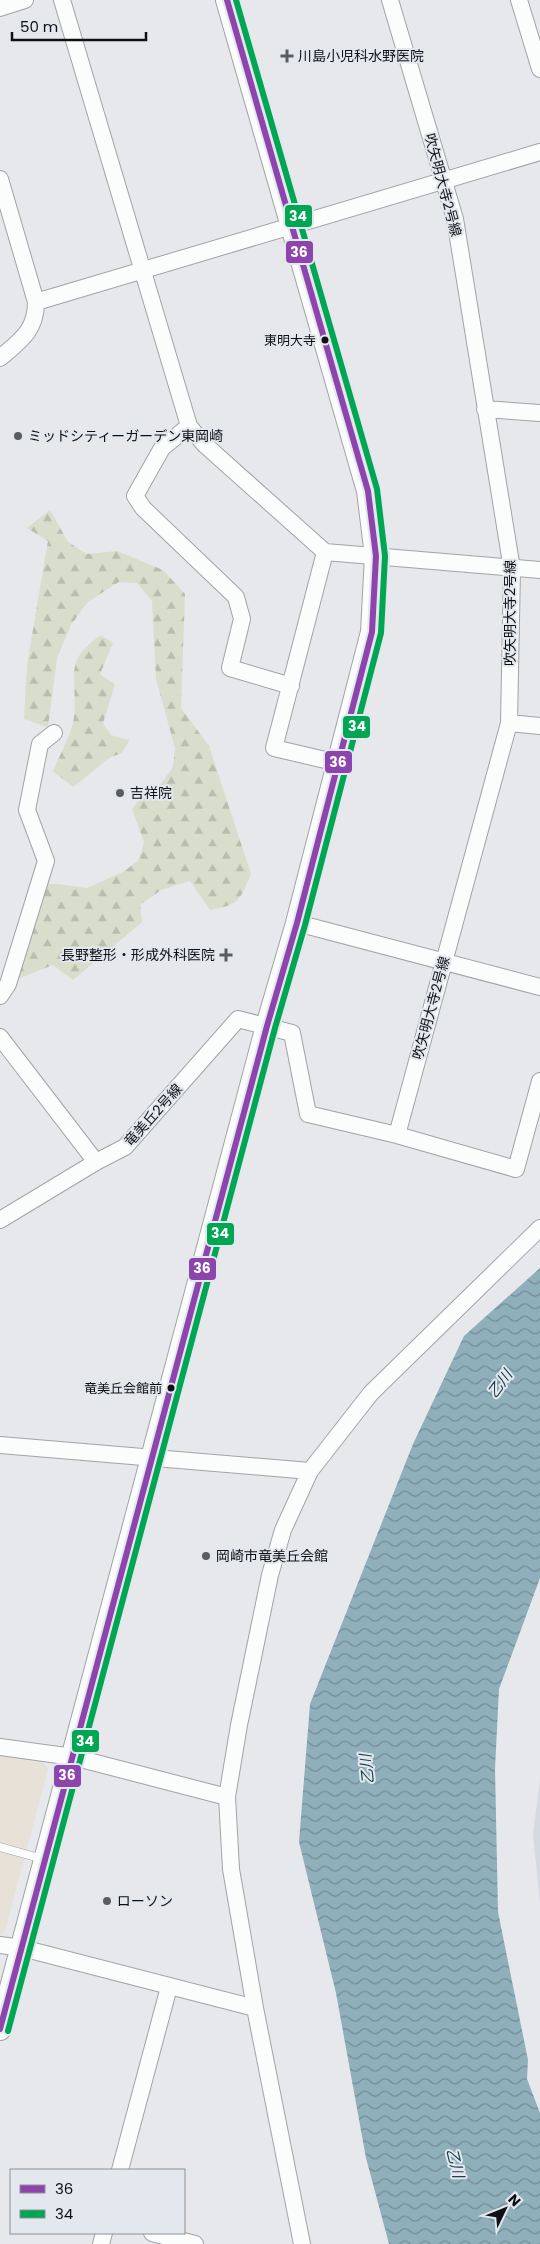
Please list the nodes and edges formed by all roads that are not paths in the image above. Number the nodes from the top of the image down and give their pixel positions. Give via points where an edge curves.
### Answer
1 (25, 0) edge
2 (62, 0) edge
3 (227, 0) edge
4 (390, 0) edge
5 (519, 0) edge
6 (0, 8) edge
7 (540, 70) edge
8 (540, 152) edge
9 (0, 179) edge
10 (442, 182) junction
11 (290, 226) junction
12 (143, 270) junction
13 (36, 302) junction
14 (0, 358) edge
15 (485, 408) junction
16 (540, 413) edge
17 (189, 426) junction
18 (325, 552) junction
19 (376, 556) junction
20 (512, 568) junction
21 (540, 570) edge
22 (291, 686) junction
23 (509, 723) junction
24 (540, 726) edge
25 (54, 732) dead end
26 (338, 763) junction
27 (297, 923) junction
28 (444, 961) junction
29 (540, 987) edge
30 (0, 996) edge
31 (267, 1026) junction
32 (0, 1037) edge
33 (540, 1081) edge
34 (397, 1135) junction
35 (96, 1162) junction
36 (0, 1220) edge
37 (540, 1228) edge
38 (0, 1445) edge
39 (153, 1458) junction
40 (310, 1471) junction
41 (0, 1747) edge
42 (73, 1756) junction
43 (228, 1796) junction
44 (0, 1847) edge
45 (45, 1859) junction
46 (11, 1947) edge
47 (169, 1987) junction
48 (255, 2008) junction
49 (0, 2029) edge
50 (120, 2169) edge
51 (156, 2234) edge
52 (195, 2244) edge
53 (302, 2244) edge

1 - 6 street
2 - 12 street
3 - 11 street
4 - 10 street, 吹矢明大寺2号線
5 - 7 street
8 - 10 street
9 - 13 street
10 - 11 street
10 - 15 street, 吹矢明大寺2号線 via 455,219
11 - 12 street
11 - 19 street via 368,491
12 - 13 street
12 - 17 street
13 - 14 street via 30,330
15 - 16 street
15 - 20 street, 吹矢明大寺2号線
17 - 18 street via 204,444
17 - 22 street via 162,448 135,496 143,508 236,596 242,619 230,668
18 - 19 street
18 - 22 street
19 - 20 street
19 - 26 street via 372,632
20 - 21 street
20 - 23 street, 吹矢明大寺2号線
22 - 26 street via 274,748
23 - 24 street
23 - 28 street, 吹矢明大寺2号線
25 - 30 street via 40,744 27,810 46,861 8,984
26 - 27 street
27 - 28 street
27 - 31 street
28 - 29 street
28 - 34 street, 吹矢明大寺2号線
31 - 34 street via 292,1033 308,1114
31 - 35 street, 竜美丘2号線 via 238,1020 125,1147
31 - 39 street
32 - 35 street
33 - 34 street via 516,1169
35 - 36 street, 竜美丘2号線
37 - 40 street via 371,1393
38 - 39 street
39 - 40 street
39 - 42 street
40 - 43 street via 283,1530 270,1575
41 - 42 street
42 - 43 street
42 - 45 street
43 - 48 street via 231,1869
44 - 45 lane
45 - 46 street
46 - 47 street
46 - 49 street
47 - 48 street
47 - 50 street
48 - 53 street
51 - 52 street

